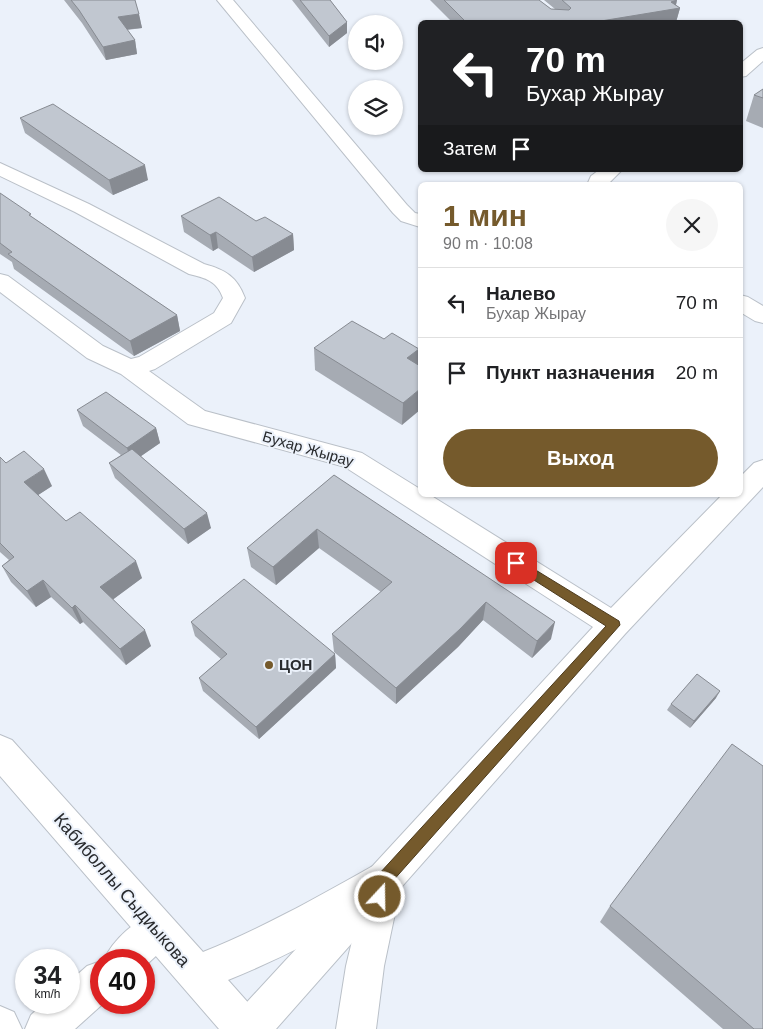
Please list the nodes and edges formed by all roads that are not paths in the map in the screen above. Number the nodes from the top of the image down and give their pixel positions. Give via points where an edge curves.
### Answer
1 (225, 0) edge
2 (763, 53) edge
3 (743, 70) edge
4 (0, 169) edge
5 (609, 172) edge
6 (598, 182) edge
7 (418, 220) edge
8 (0, 281) edge
9 (743, 304) edge
10 (763, 316) edge
11 (129, 368) junction
12 (763, 470) edge
13 (743, 492) edge
14 (738, 497) edge
15 (614, 625) junction
16 (0, 751) edge
17 (384, 880) junction
18 (157, 930) junction
19 (136, 949) edge
20 (197, 974) junction
21 (90, 990) edge
22 (45, 1029) edge
23 (247, 1029) edge
24 (356, 1029) edge

1 - 7 street via 400,208 408,217
2 - 3 street
4 - 11 street via 197,269 217,274 230,285 234,298 223,318 147,363
5 - 6 street
8 - 11 street, Бухар Жырау via 95,352
9 - 10 street
11 - 15 street, Бухар Жырау via 197,418 353,460
12 - 13 street
14 - 15 street
15 - 17 street
16 - 18 street, Кабиболлы Сыдиыкова
17 - 20 street via 307,924
17 - 23 street
17 - 24 street via 365,966
18 - 19 street
18 - 20 street, Кабиболлы Сыдиыкова
20 - 23 street, Кабиболлы Сыдиыкова
21 - 22 street

